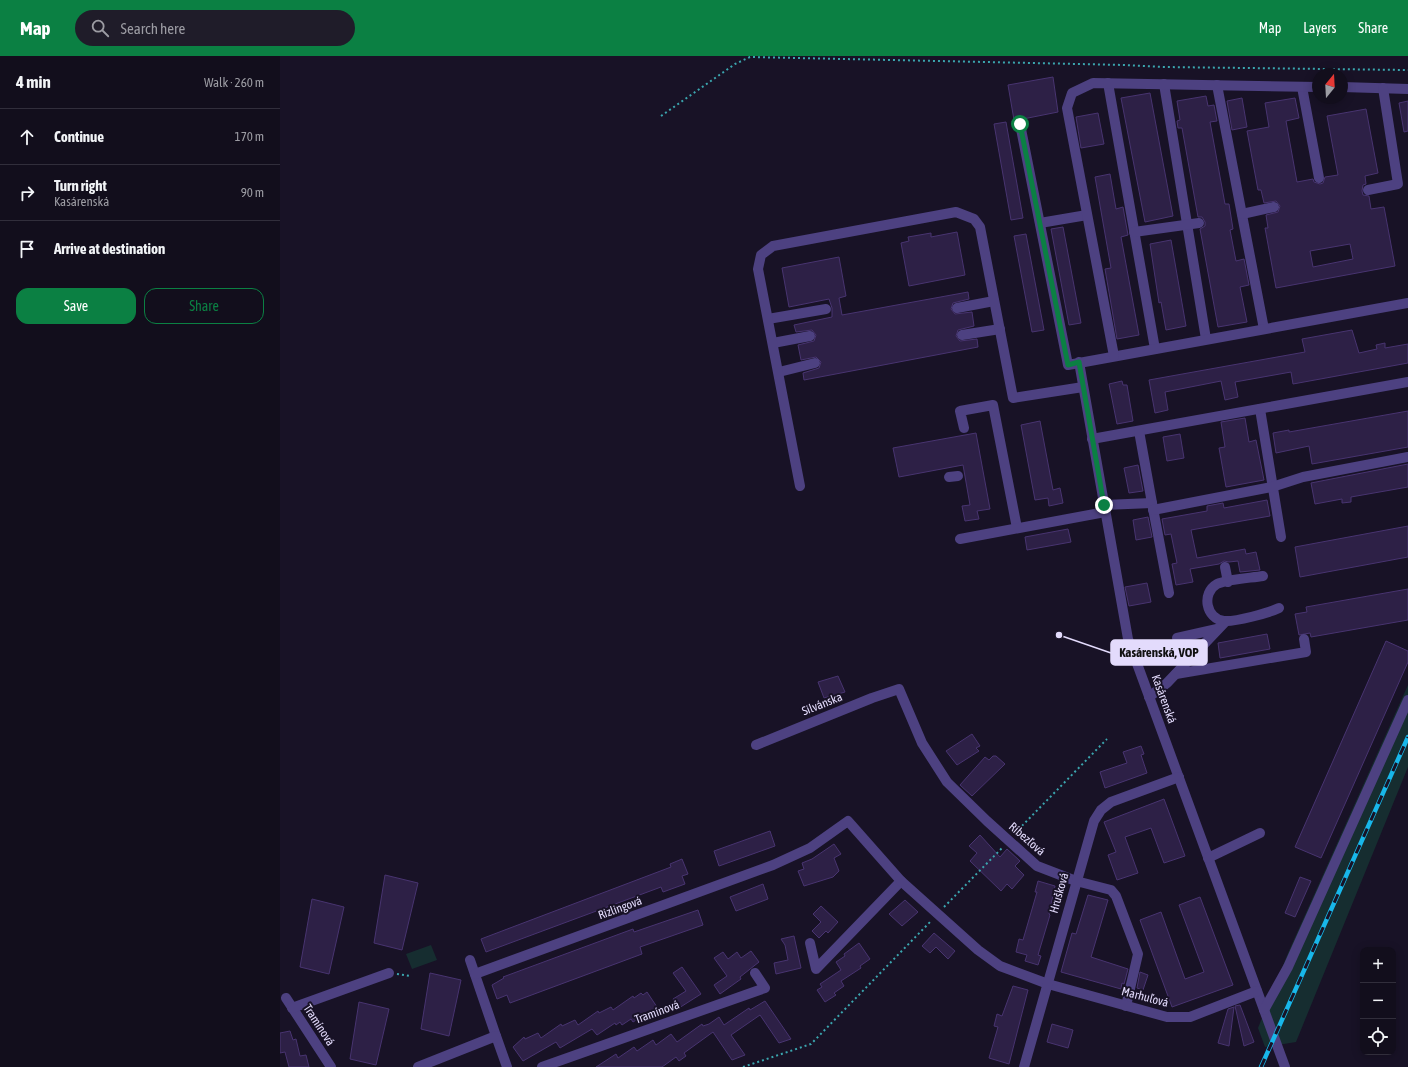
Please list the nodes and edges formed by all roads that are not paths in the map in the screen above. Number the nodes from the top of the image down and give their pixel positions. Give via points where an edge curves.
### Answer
1 (1108, 83) junction
2 (1164, 84) junction
3 (1217, 85) junction
4 (1302, 87) junction
5 (1312, 87) edge
6 (1348, 87) edge
7 (1383, 88) junction
8 (1408, 89) edge
9 (1020, 124) dead end
10 (1319, 178) dead end
11 (1368, 190) dead end
12 (1274, 207) dead end
13 (1242, 214) junction
14 (1087, 215) junction
15 (1040, 223) junction
16 (1199, 223) dead end
17 (1187, 225) junction
18 (1134, 232) junction
19 (994, 300) junction
20 (1408, 303) edge
21 (957, 308) dead end
22 (826, 309) dead end
23 (768, 319) junction
24 (1000, 329) junction
25 (1264, 329) junction
26 (962, 335) dead end
27 (810, 336) dead end
28 (1206, 340) junction
29 (773, 343) junction
30 (1155, 349) junction
31 (1114, 356) junction
32 (1079, 362) junction
33 (815, 363) dead end
34 (779, 372) junction
35 (1408, 382) edge
36 (1083, 387) junction
37 (1260, 409) junction
38 (964, 428) dead end
39 (1139, 431) junction
40 (1092, 439) junction
41 (1408, 457) edge
42 (800, 486) dead end
43 (1272, 487) junction
44 (1152, 507) junction
45 (1105, 508) junction
46 (1017, 528) junction
47 (1281, 537) dead end
48 (960, 539) dead end
49 (1225, 567) dead end
50 (1263, 576) dead end
51 (1228, 582) junction
52 (1170, 594) dead end
53 (1279, 608) dead end
54 (1226, 621) junction
55 (1217, 629) junction
56 (1177, 638) dead end
57 (1304, 639) dead end
58 (1176, 674) junction
59 (899, 689) joint
60 (1149, 697) junction
61 (1408, 700) edge
62 (756, 745) dead end
63 (1178, 777) junction
64 (1260, 833) dead end
65 (1208, 858) junction
66 (901, 881) junction
67 (1076, 881) junction
68 (810, 943) dead end
69 (470, 960) dead end
70 (389, 973) dead end
71 (755, 973) dead end
72 (475, 974) junction
73 (1048, 984) junction
74 (1257, 991) junction
75 (286, 998) dead end
76 (1126, 1006) junction
77 (292, 1008) junction
78 (1264, 1010) junction
79 (496, 1036) junction
80 (331, 1067) edge
81 (418, 1067) edge
82 (507, 1067) edge
83 (542, 1067) edge
84 (1024, 1067) edge
85 (1285, 1067) edge

1 - 2 street
1 - 14 street via 1093,83 1072,93 1067,108
1 - 18 street
2 - 3 street
2 - 17 street
3 - 4 street
3 - 13 street
4 - 5 street
4 - 10 street
6 - 7 street
7 - 8 street
7 - 11 street via 1398,184
9 - 15 street
12 - 13 street
13 - 25 street
14 - 15 street
14 - 31 street
15 - 32 street via 1068,365
16 - 17 street
17 - 18 street
17 - 28 street
18 - 30 street
19 - 21 street
19 - 23 street via 980,227 974,219 956,212 773,246 761,255 758,269
19 - 24 street
20 - 25 street
22 - 23 street
23 - 29 street
24 - 26 street
24 - 36 street via 1013,398
25 - 28 street
27 - 29 street
28 - 30 street
29 - 34 street
30 - 31 street
31 - 32 street
32 - 36 street, Kasárenská
33 - 34 street
34 - 42 street
35 - 37 street
36 - 40 street, Kasárenská
37 - 39 street
37 - 43 street
38 - 46 street via 960,411 994,405
39 - 40 street
39 - 44 street
40 - 45 street, Kasárenská
41 - 43 street via 1303,477
43 - 44 street
43 - 47 street
44 - 45 street
44 - 52 street
45 - 46 street
45 - 60 street, Kasárenská via 1128,639
46 - 48 street
49 - 51 street
50 - 51 street
51 - 54 street via 1217,584 1207,599 1211,613 1217,619
53 - 54 street via 1270,613
54 - 55 street
55 - 56 street
55 - 58 street
57 - 58 street via 1306,652
58 - 60 street
59 - 62 street, Silvánska
59 - 67 street, Ríbezľová via 922,743 947,782 1037,866
60 - 63 street, Kasárenská
61 - 78 street via 1288,966
63 - 65 street, Kasárenská
63 - 67 street, Hrušková via 1111,802 1101,810 1094,821
64 - 65 street
65 - 74 street, Kasárenská
66 - 68 street via 816,969
66 - 72 street, Rizlingová via 848,821 810,848 773,865
66 - 73 street, Marhuľová via 978,950 1000,966
67 - 73 street, Hrušková
67 - 76 street, Ríbezľová via 1111,890 1116,896 1138,954
69 - 72 street
70 - 77 street
71 - 83 street, Tramínová via 765,988
72 - 79 street
73 - 76 street, Marhuľová
73 - 84 street, Hrušková
74 - 76 street, Marhuľová via 1190,1017 1167,1017
74 - 78 street, Kasárenská
75 - 77 street, Tramínová
77 - 80 street, Tramínová
78 - 85 street, Kasárenská
79 - 81 street
79 - 82 street

